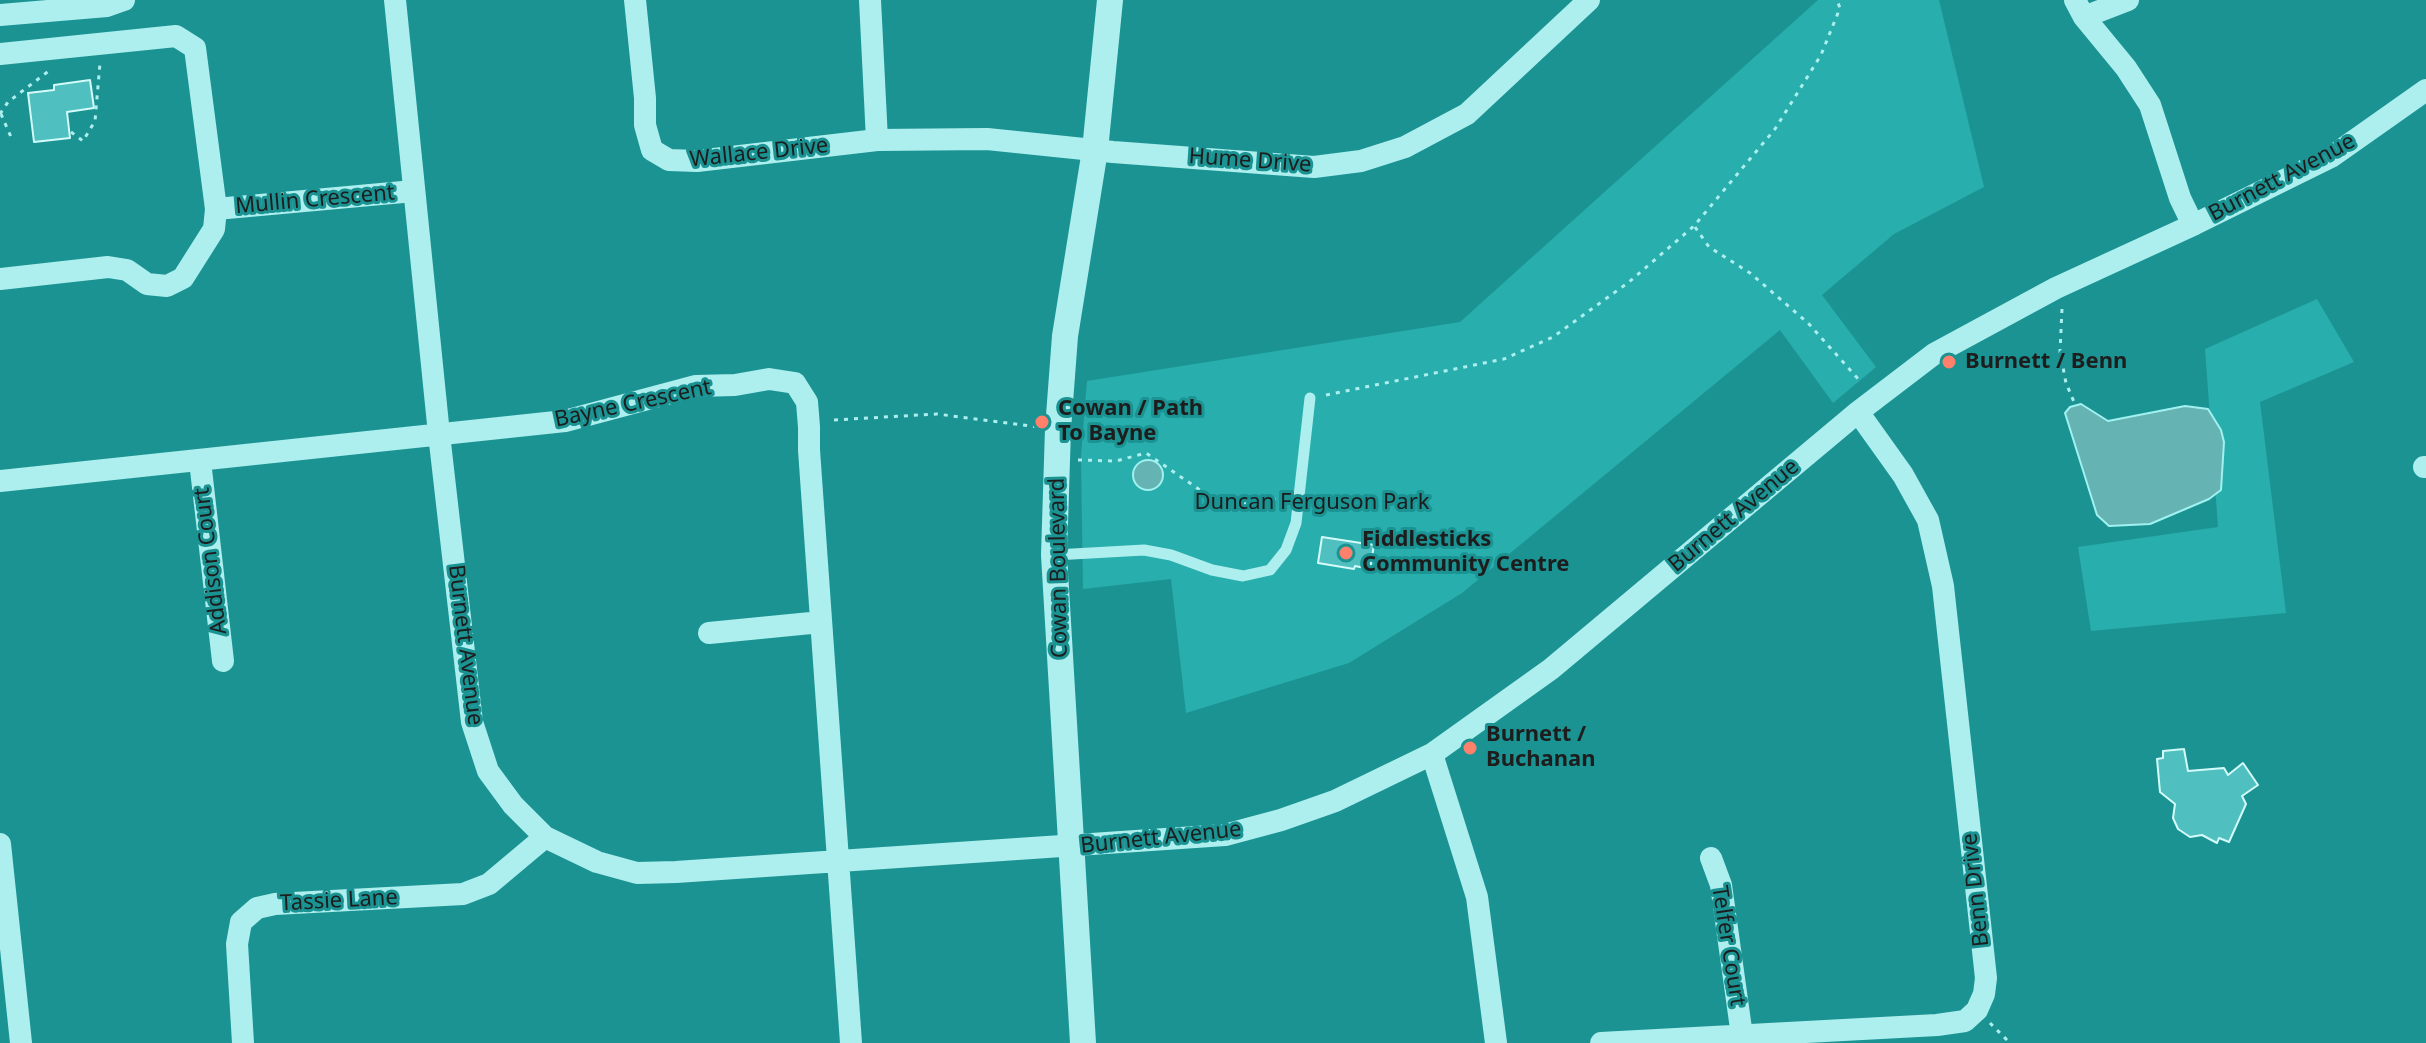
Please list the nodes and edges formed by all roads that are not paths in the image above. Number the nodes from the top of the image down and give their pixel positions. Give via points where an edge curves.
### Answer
1 (124, 0) edge
2 (395, 0) edge
3 (635, 0) edge
4 (870, 0) edge
5 (1110, 0) edge
6 (1589, 0) edge
7 (2128, 0) edge
8 (2079, 8) edge
9 (0, 15) edge
10 (0, 54) edge
11 (2424, 96) edge
12 (877, 140) junction
13 (1095, 150) junction
14 (414, 191) junction
15 (216, 209) junction
16 (2193, 225) junction
17 (0, 279) edge
18 (1310, 398) road end
19 (1858, 412) junction
20 (439, 434) junction
21 (200, 461) junction
22 (0, 481) edge
23 (1054, 555) junction
24 (821, 622) junction
25 (709, 633) dead end
26 (223, 661) dead end
27 (1432, 754) junction
28 (545, 837) junction
29 (0, 844) edge
30 (1072, 847) junction
31 (1711, 858) dead end
32 (837, 861) junction
33 (1742, 1036) junction
34 (21, 1043) edge
35 (243, 1043) edge
36 (851, 1043) edge
37 (1083, 1043) edge
38 (1496, 1043) edge
39 (1601, 1043) edge

1 - 9 street
2 - 14 street, Burnett Avenue
3 - 12 street, Wallace Drive via 645,125 652,150 669,160
4 - 12 street
5 - 13 street, Cowan Boulevard
6 - 13 street, Hume Drive via 1467,114 1405,147 1361,161 1314,167
7 - 8 street
8 - 16 street via 2150,105
10 - 15 street via 176,36 195,48
11 - 16 street, Burnett Avenue via 2331,157
12 - 13 street, Wallace Drive via 987,139
13 - 23 street, Cowan Boulevard via 1065,336
14 - 15 street, Mullin Crescent
14 - 20 street, Burnett Avenue
15 - 17 street via 214,229 183,278 167,286 147,284 127,270 108,267
16 - 19 street, Burnett Avenue via 2063,285 1934,354
18 - 23 lane via 1296,523 1286,550 1270,570 1243,576 1144,550
19 - 27 street, Burnett Avenue via 1551,669
19 - 33 street, Benn Drive via 1928,520 1943,586 1984,994 1965,1021
20 - 21 street, Bayne Crescent
20 - 24 street, Bayne Crescent via 565,421 696,386 769,379 795,383 807,402
20 - 28 street, Burnett Avenue via 472,722 488,771
21 - 22 street, Bayne Crescent
21 - 26 street, Addison Court
23 - 30 street, Cowan Boulevard
24 - 25 street
24 - 32 street, Bayne Crescent
27 - 30 street, Burnett Avenue via 1335,801 1225,835
27 - 38 street via 1477,897
28 - 32 street, Burnett Avenue via 597,862 637,873
28 - 35 street, Tassie Lane via 489,884 463,894 257,908 241,922 237,944
29 - 34 street
30 - 32 street, Burnett Avenue
30 - 37 street, Cowan Boulevard
31 - 33 street, Telfer Court via 1721,885
32 - 36 street, Bayne Crescent
33 - 39 street

